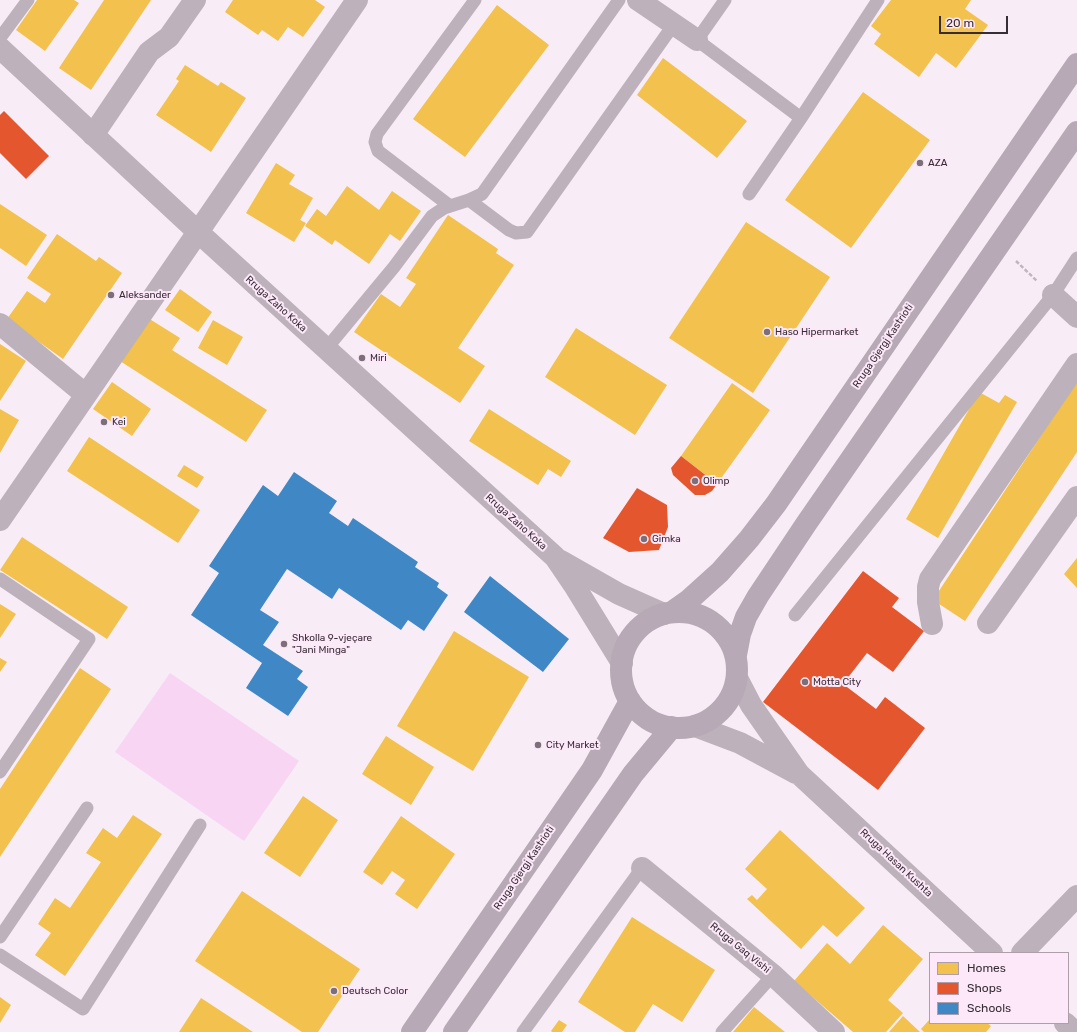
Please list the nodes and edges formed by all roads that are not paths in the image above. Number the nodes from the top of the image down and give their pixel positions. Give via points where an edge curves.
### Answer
1 (28, 0) edge
2 (195, 0) edge
3 (357, 0) edge
4 (475, 0) edge
5 (619, 0) edge
6 (638, 0) edge
7 (725, 0) edge
8 (878, 0) edge
9 (674, 24) junction
10 (0, 38) edge
11 (697, 40) junction
12 (0, 48) edge
13 (1077, 64) edge
14 (801, 118) junction
15 (1077, 132) edge
16 (93, 135) junction
17 (749, 194) dead end
18 (469, 200) junction
19 (450, 206) junction
20 (198, 232) junction
21 (1077, 258) edge
22 (1053, 295) junction
23 (1077, 317) edge
24 (0, 324) edge
25 (326, 348) junction
26 (1077, 364) edge
27 (86, 395) junction
28 (1077, 497) edge
29 (0, 520) edge
30 (555, 557) junction
31 (0, 579) edge
32 (668, 613) junction
33 (795, 615) dead end
34 (988, 623) dead end
35 (932, 624) dead end
36 (736, 655) junction
37 (622, 663) junction
38 (737, 678) junction
39 (630, 701) junction
40 (695, 726) junction
41 (672, 727) junction
42 (0, 772) edge
43 (799, 774) junction
44 (87, 808) dead end
45 (200, 824) dead end
46 (642, 868) joint
47 (1077, 896) edge
48 (0, 937) edge
49 (991, 952) edge
50 (1023, 952) edge
51 (0, 955) edge
52 (773, 975) junction
53 (412, 1032) edge
54 (454, 1032) edge
55 (523, 1032) edge
56 (722, 1032) edge
57 (834, 1032) edge

1 - 10 lane
2 - 16 street via 169,37 149,52
3 - 20 street
4 - 19 lane via 377,134 375,142 378,151
5 - 18 lane via 482,194
6 - 9 street
7 - 11 lane
8 - 14 lane
9 - 11 street
9 - 18 lane via 527,232 516,233 509,230
11 - 14 lane
12 - 16 street, Rruga Zaho Koka
13 - 32 main road, Rruga Gjergj Kastrioti via 776,504 720,572 689,600
14 - 17 lane
15 - 36 main road via 758,596 746,617
16 - 20 street, Rruga Zaho Koka
18 - 19 lane
19 - 25 lane via 432,216 394,268
20 - 25 street, Rruga Zaho Koka
20 - 27 street
21 - 22 lane
22 - 23 street
22 - 33 lane
24 - 27 street
25 - 30 street, Rruga Zaho Koka
26 - 35 street via 930,579 928,602
27 - 29 street
28 - 34 street
30 - 32 street via 619,594
30 - 37 street
31 - 42 lane via 89,639
32 - 36 main road via 684,612 707,618 725,634
32 - 37 main road via 653,618 635,632 624,652
36 - 38 main road
37 - 39 main road via 623,682
38 - 40 main road via 732,694 723,708 715,716
38 - 43 street via 751,705
39 - 41 main road via 636,709 653,721
39 - 53 main road, Rruga Gjergj Kastrioti via 592,770
40 - 41 main road
40 - 43 street via 740,743
41 - 54 main road via 633,774
43 - 49 street, Rruga Hasan Kushta
44 - 48 lane
45 - 51 lane via 83,1009
46 - 52 street, Rruga Gaq Vishi
46 - 55 lane
47 - 50 street
52 - 56 lane
52 - 57 street, Rruga Gaq Vishi

